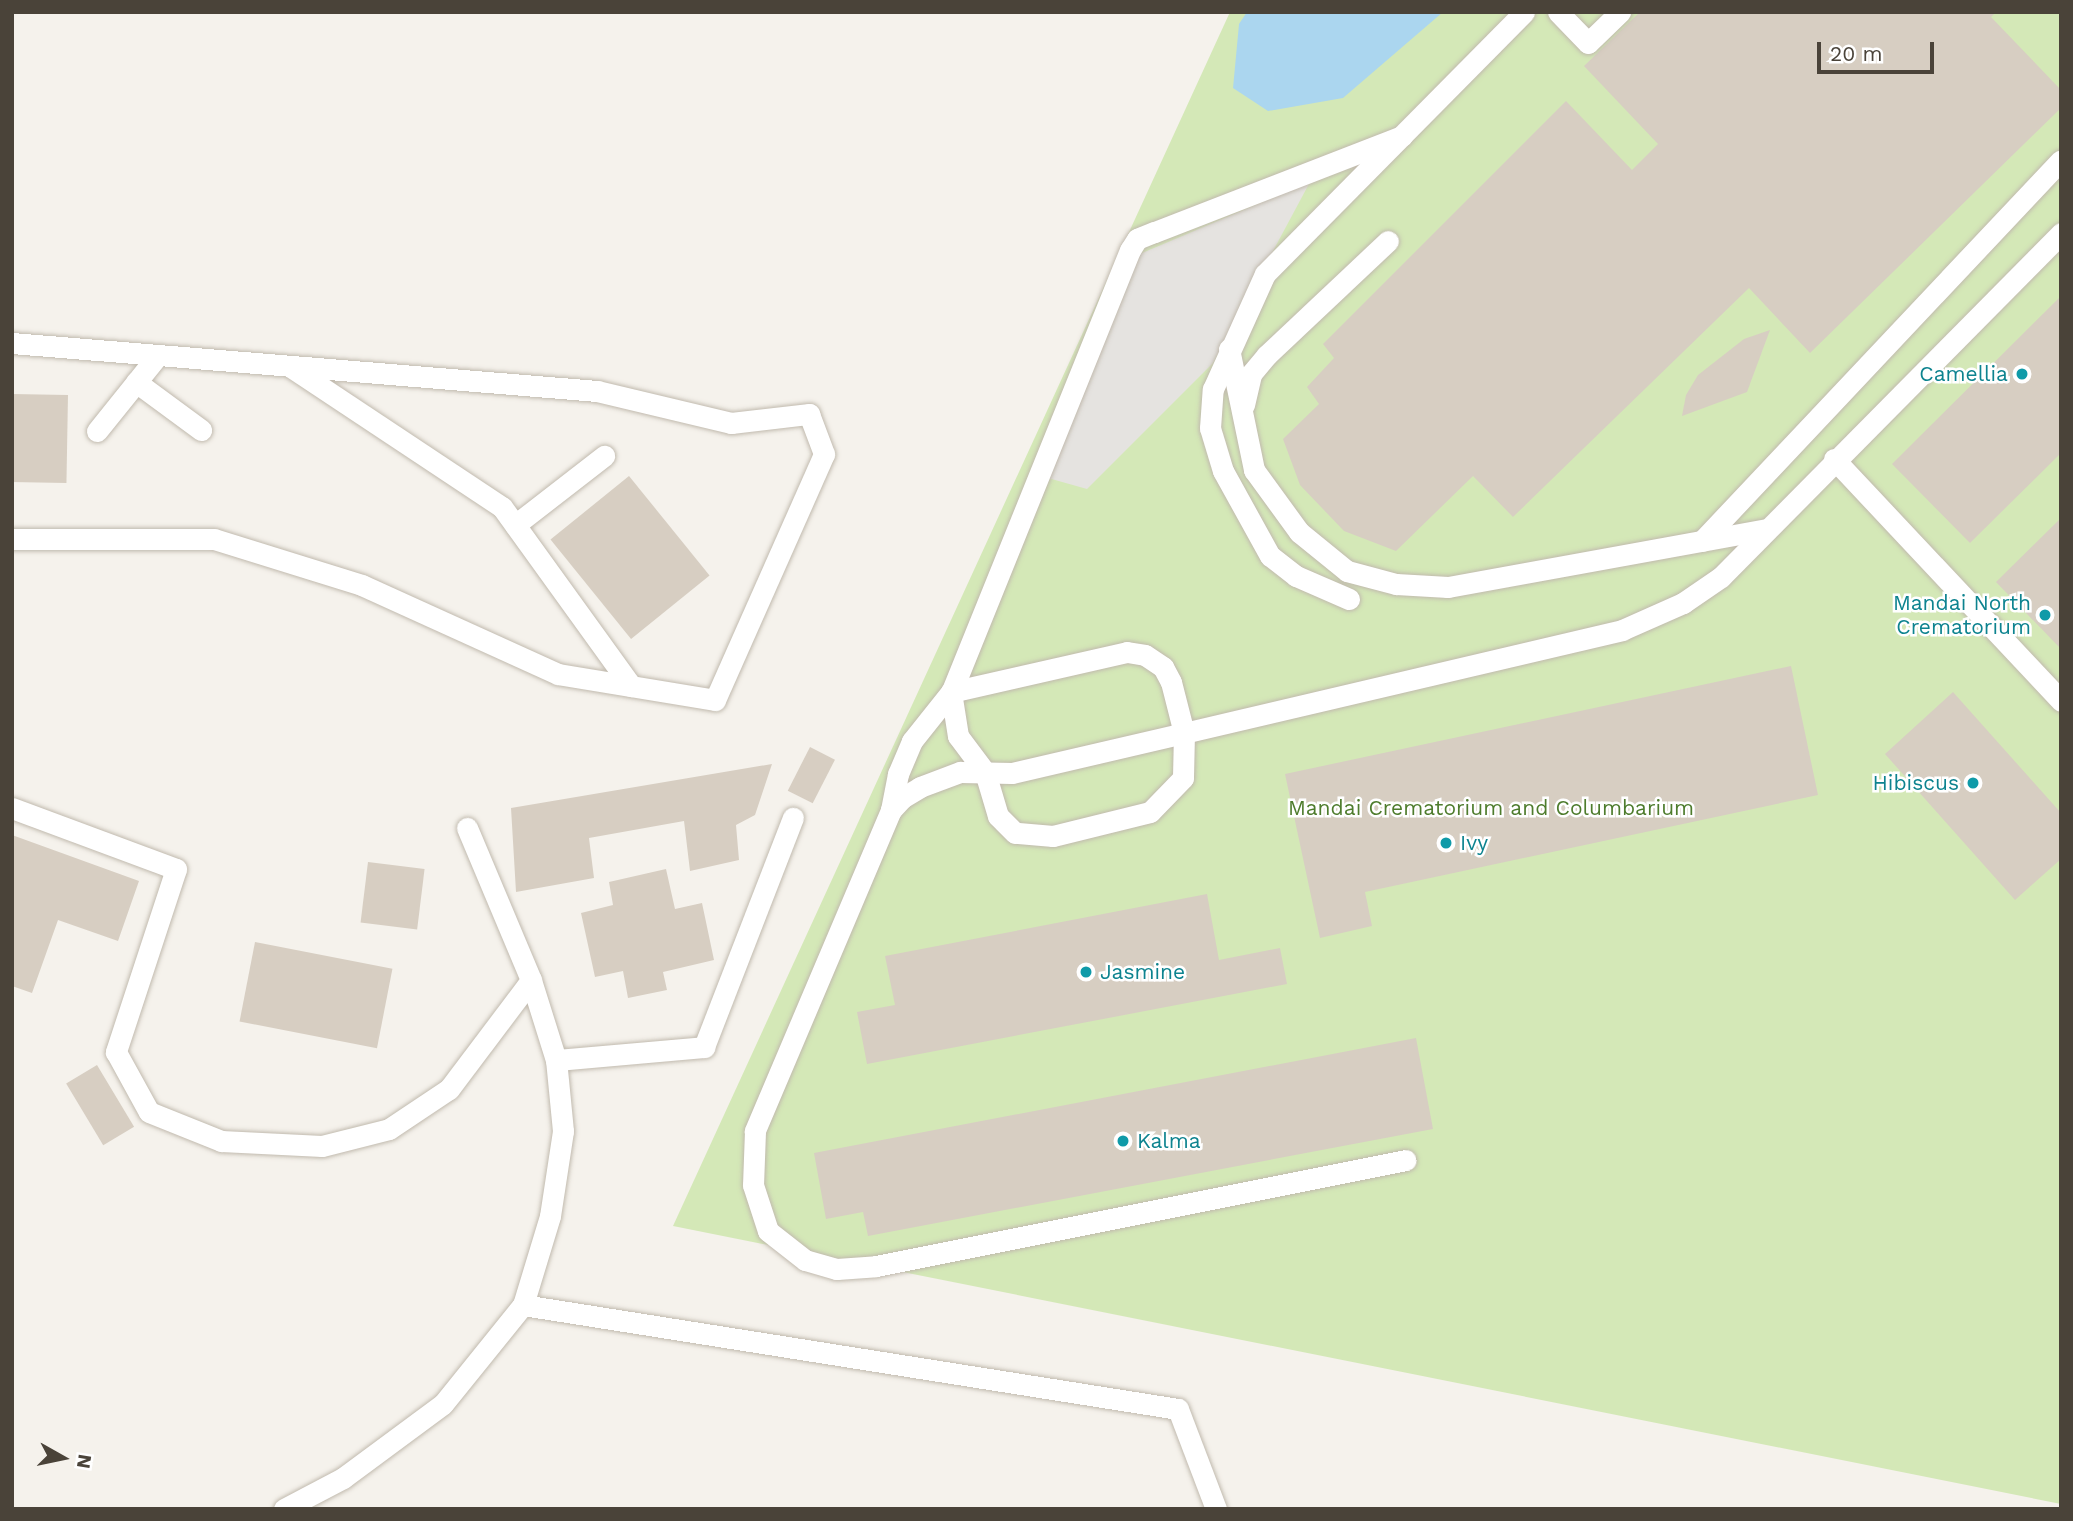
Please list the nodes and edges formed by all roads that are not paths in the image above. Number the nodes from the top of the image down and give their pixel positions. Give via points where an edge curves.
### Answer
1 (1524, 12) edge
2 (1558, 12) edge
3 (1620, 12) edge
4 (1402, 136) junction
5 (2061, 160) edge
6 (2061, 233) edge
7 (1388, 241) dead end
8 (12, 344) edge
9 (1229, 349) junction
10 (158, 355) junction
11 (289, 366) junction
12 (136, 382) junction
13 (1242, 414) junction
14 (201, 430) dead end
15 (97, 431) dead end
16 (604, 456) dead end
17 (1834, 459) junction
18 (515, 524) junction
19 (1767, 529) junction
20 (12, 539) edge
21 (1702, 541) junction
22 (1349, 599) dead end
23 (631, 686) junction
24 (951, 692) junction
25 (2061, 701) edge
26 (1184, 733) junction
27 (985, 772) junction
28 (12, 808) edge
29 (891, 810) junction
30 (793, 818) dead end
31 (467, 828) dead end
32 (531, 980) junction
33 (556, 1060) junction
34 (1406, 1160) dead end
35 (523, 1305) junction
36 (284, 1509) edge
37 (1216, 1509) edge

1 - 4 lane
2 - 3 lane via 1588,43
4 - 9 lane via 1265,274
4 - 24 lane via 1137,239
5 - 21 lane
6 - 17 lane
7 - 13 lane via 1251,374
8 - 10 lane
9 - 13 lane
9 - 22 lane via 1213,389 1210,428 1223,471 1270,556 1296,576
10 - 11 lane
10 - 12 lane
11 - 18 lane via 502,506
11 - 23 lane via 597,391 731,423 809,414 824,454 715,700
12 - 14 lane
12 - 15 lane
13 - 21 lane via 1254,470 1299,533 1347,571 1396,584 1448,587
16 - 18 lane
17 - 19 lane
17 - 25 lane
18 - 23 lane
19 - 21 lane
19 - 26 lane via 1720,577 1683,603 1622,630
20 - 23 lane via 214,539 362,585 558,674
24 - 26 lane via 1127,652 1145,655 1167,674
24 - 27 lane via 958,736
24 - 29 lane via 912,741 898,774
26 - 27 lane via 1012,773
26 - 27 lane via 1183,778 1150,812 1053,836 1015,834 998,816
27 - 29 lane via 960,772 937,779 902,798
28 - 32 lane via 176,869 116,1052 149,1112 221,1141 322,1146 389,1129 449,1089
29 - 34 lane via 755,1131 753,1185 768,1231 805,1260 837,1269 876,1266
30 - 33 lane via 704,1047
31 - 32 lane
32 - 33 lane
33 - 35 lane via 563,1131 550,1216
35 - 36 lane via 443,1404 343,1478
35 - 37 lane via 1178,1409

